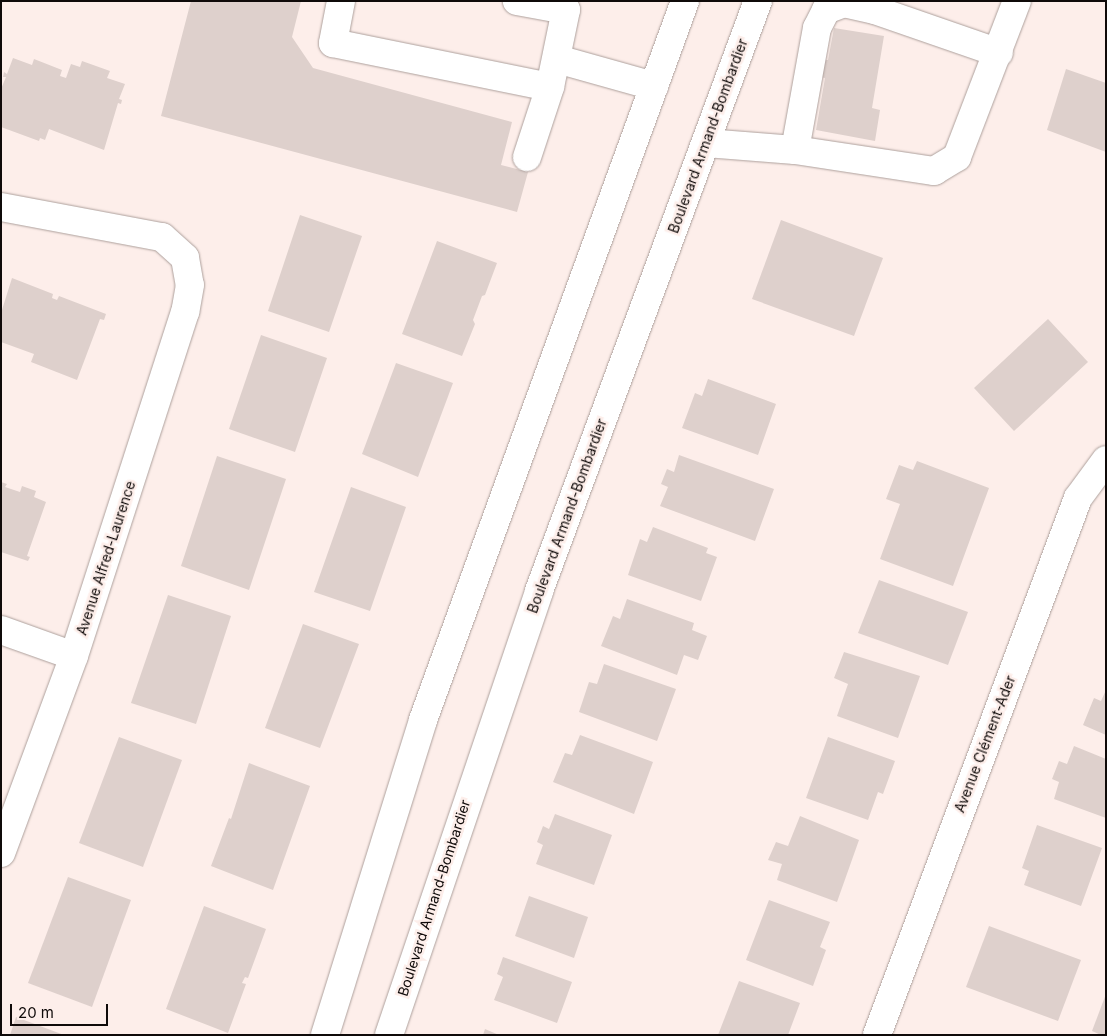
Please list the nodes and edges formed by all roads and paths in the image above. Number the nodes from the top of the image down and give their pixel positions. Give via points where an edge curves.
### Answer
1 (341, 1) edge
2 (517, 1) edge
3 (685, 1) edge
4 (758, 1) edge
5 (1017, 1) edge
6 (999, 53) junction
7 (557, 59) junction
8 (654, 86) junction
9 (550, 87) junction
10 (706, 143) junction
11 (795, 150) junction
12 (527, 157) dead end
13 (1, 207) edge
14 (1106, 460) edge
15 (1, 630) edge
16 (74, 656) junction
17 (1, 853) edge
18 (325, 1035) edge
19 (389, 1035) edge
20 (877, 1035) edge

1 - 9 street via 332,43
2 - 7 street via 566,10
3 - 8 street
4 - 10 street, Boulevard Armand-Bombardier
5 - 6 street
6 - 11 street via 957,157 934,171
6 - 11 street via 875,10 844,3 826,10 817,28
7 - 8 street
7 - 9 street
8 - 18 street via 423,720
9 - 12 street
10 - 11 street
10 - 19 street, Boulevard Armand-Bombardier via 539,591
13 - 16 street, Avenue Alfred-Laurence via 133,229 162,237 185,258 190,285 186,312
14 - 20 street, Avenue Clément-Ader via 1078,498
15 - 16 street
16 - 17 street, Avenue Alfred-Laurence

